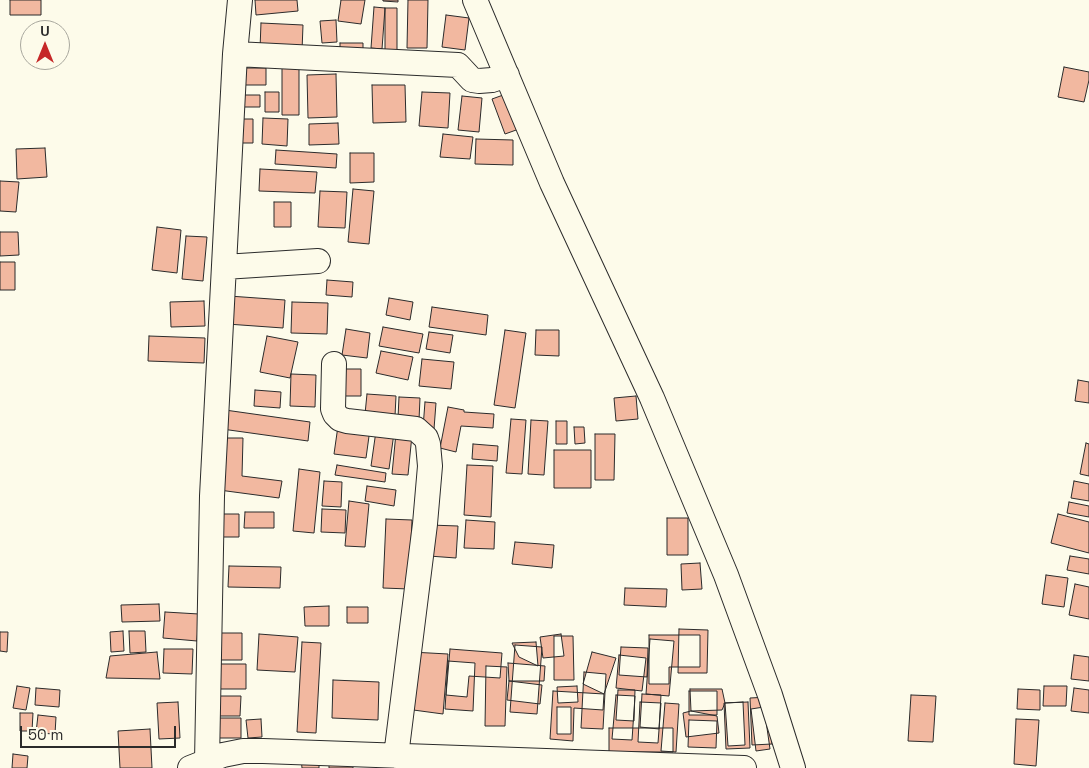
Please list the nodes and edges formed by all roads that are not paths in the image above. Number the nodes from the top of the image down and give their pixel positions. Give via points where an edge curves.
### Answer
1 (240, 0) edge
2 (475, 0) edge
3 (235, 54) junction
4 (507, 75) junction
5 (318, 261) dead end
6 (224, 267) junction
7 (334, 364) dead end
8 (396, 756) junction
9 (490, 764) edge
10 (199, 765) edge
11 (575, 765) edge
12 (744, 768) edge
13 (782, 768) edge
14 (794, 768) edge

1 - 3 street
2 - 4 street
3 - 4 street via 458,65 472,80 479,81
3 - 6 street
4 - 14 street via 552,183 652,398 726,575
5 - 6 street
6 - 10 street
7 - 8 street via 332,402 340,419 416,430 428,444 430,466 425,524
8 - 9 street
8 - 10 street via 243,751
9 - 11 street
11 - 12 street
13 - 14 street

